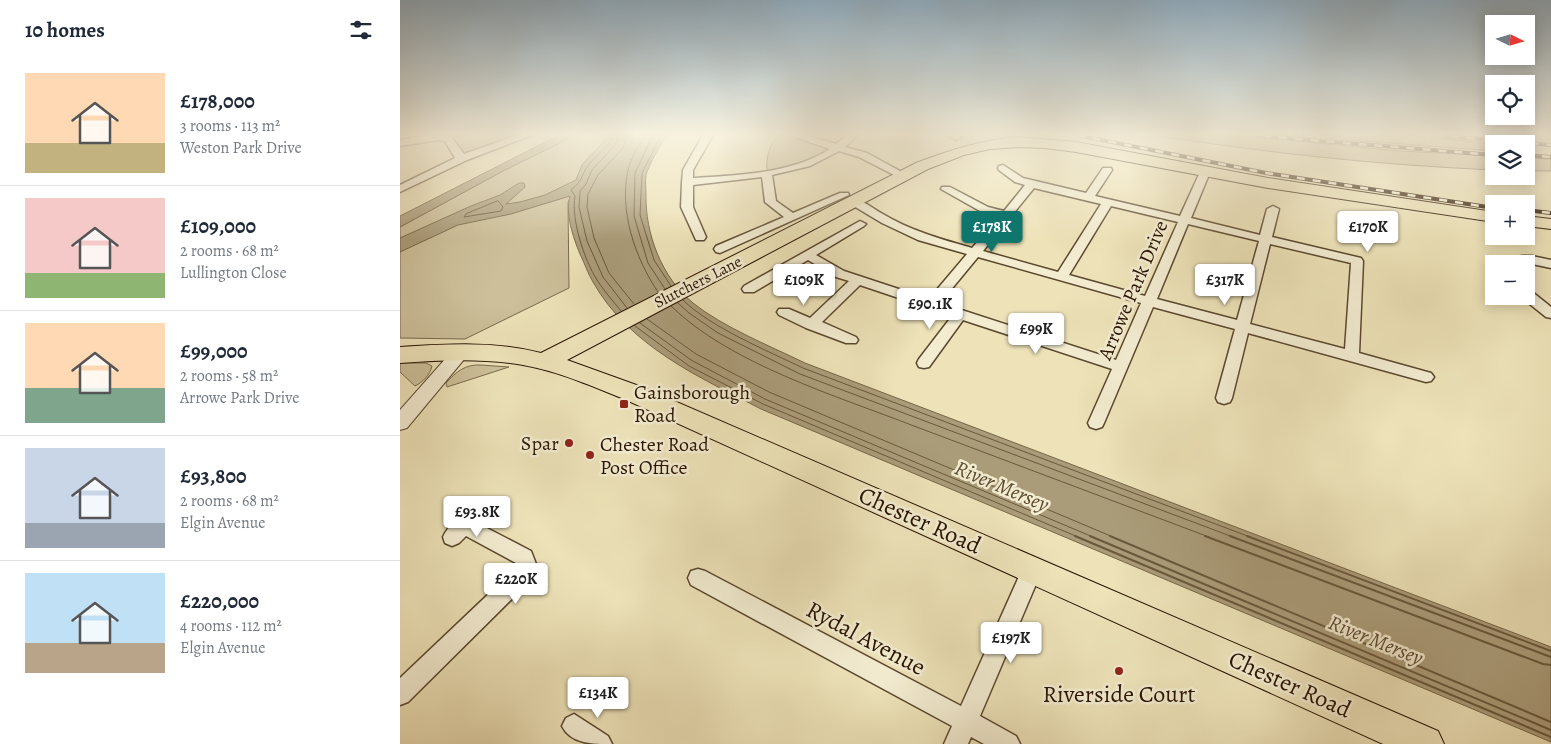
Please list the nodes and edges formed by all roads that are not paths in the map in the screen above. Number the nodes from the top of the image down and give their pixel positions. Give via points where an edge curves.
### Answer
1 (439, 170) edge
2 (688, 170) edge
3 (783, 170) edge
4 (892, 170) edge
5 (917, 170) edge
6 (1005, 170) edge
7 (1108, 170) dead end
8 (1193, 170) edge
9 (1205, 172) junction
10 (767, 174) junction
11 (904, 176) junction
12 (687, 182) junction
13 (1032, 184) junction
14 (400, 189) edge
15 (946, 189) dead end
16 (1088, 197) junction
17 (848, 198) junction
18 (1108, 202) junction
19 (1273, 209) dead end
20 (1006, 215) junction
21 (1485, 216) edge
22 (792, 218) junction
23 (1185, 221) junction
24 (1535, 222) edge
25 (860, 224) dead end
26 (1551, 224) edge
27 (700, 237) dead end
28 (1265, 240) junction
29 (720, 249) dead end
30 (975, 253) junction
31 (808, 255) junction
32 (1535, 261) edge
33 (1551, 264) edge
34 (1061, 277) junction
35 (858, 280) junction
36 (749, 290) dead end
37 (1535, 301) edge
38 (1150, 303) junction
39 (931, 305) junction
40 (784, 312) dead end
41 (960, 314) junction
42 (1551, 314) edge
43 (811, 325) junction
44 (1244, 326) junction
45 (851, 340) dead end
46 (460, 353) junction
47 (400, 355) edge
48 (1352, 356) junction
49 (544, 362) junction
50 (924, 363) dead end
51 (1121, 367) junction
52 (1426, 376) dead end
53 (1224, 398) dead end
54 (400, 423) edge
55 (1096, 424) dead end
56 (465, 525) dead end
57 (1032, 570) junction
58 (698, 578) dead end
59 (400, 694) edge
60 (967, 722) junction
61 (574, 726) dead end
62 (600, 744) edge
63 (956, 744) edge
64 (1008, 744) edge
65 (1425, 744) edge

1 - 14 street
2 - 12 street
3 - 10 street
4 - 11 street
5 - 11 highway, Slutchers Lane
6 - 13 street via 1019,180
7 - 16 street
8 - 9 highway, Slutchers Lane
9 - 21 highway, Slutchers Lane
9 - 23 street, Arrowe Park Drive
10 - 12 street
10 - 22 street via 771,202
11 - 17 highway, Slutchers Lane
12 - 27 street via 687,207
13 - 16 street
13 - 20 street
15 - 20 street via 984,209
16 - 18 street
17 - 22 street
17 - 30 street via 901,228
17 - 49 highway, Slutchers Lane
18 - 23 street
18 - 34 street
19 - 28 street
20 - 30 street
22 - 29 street
23 - 28 street
23 - 38 street, Arrowe Park Drive
24 - 26 highway
25 - 31 street
28 - 44 street
28 - 48 street via 1357,261
30 - 34 street
30 - 39 street
31 - 35 street via 840,274
31 - 36 street
32 - 33 street
34 - 38 street
35 - 39 street
35 - 43 street
37 - 42 street
38 - 44 street
38 - 51 street, Arrowe Park Drive
39 - 41 street
40 - 43 street
41 - 50 street
41 - 51 street
43 - 45 street
44 - 48 street
44 - 53 street
46 - 47 highway, Chester Road
46 - 49 highway, Chester Road
46 - 54 street
48 - 52 street
49 - 57 highway, Chester Road via 633,393
51 - 55 street, Arrowe Park Drive
56 - 59 street via 524,557 526,567 523,574
57 - 60 street
57 - 65 highway, Chester Road
58 - 60 street, Rydal Avenue
60 - 63 street
60 - 64 street, Rydal Avenue
61 - 62 street

